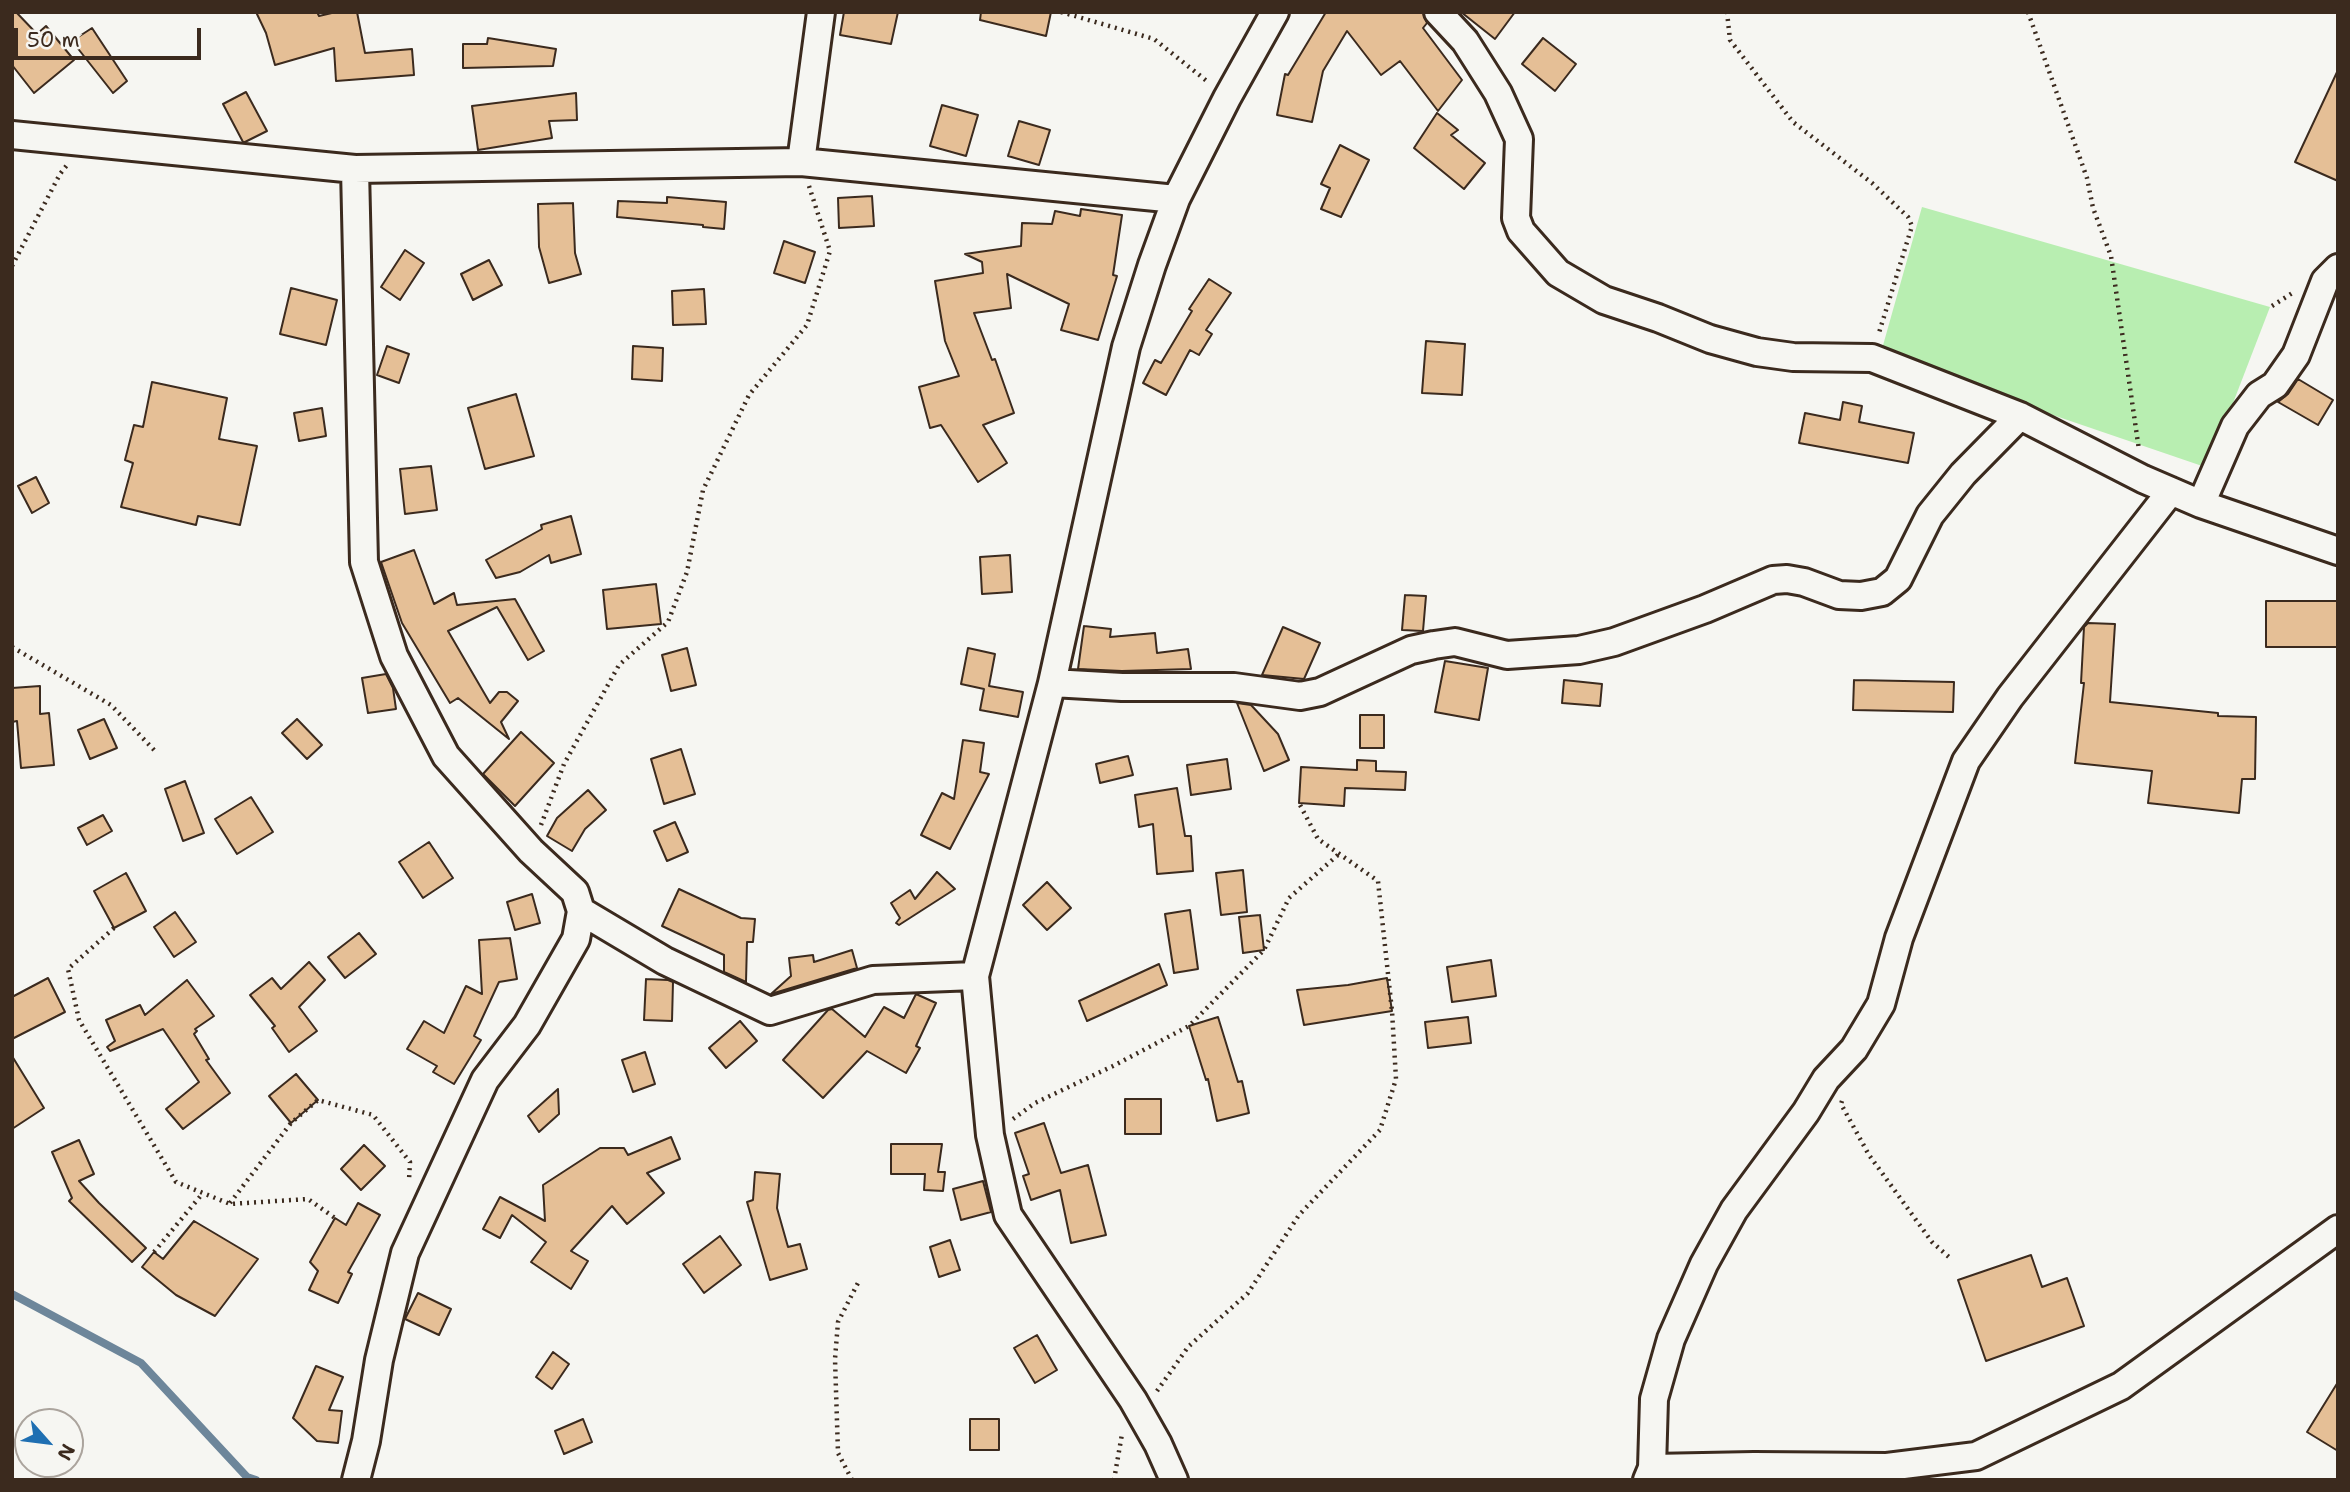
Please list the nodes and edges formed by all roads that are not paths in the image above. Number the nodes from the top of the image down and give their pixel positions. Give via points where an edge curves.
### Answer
1 (821, 12) edge
2 (1275, 12) edge
3 (1438, 12) edge
4 (12, 135) edge
5 (801, 162) junction
6 (355, 169) junction
7 (1176, 199) junction
8 (2338, 268) edge
9 (2020, 416) junction
10 (2171, 491) junction
11 (2201, 504) junction
12 (2338, 551) edge
13 (1052, 683) junction
14 (582, 911) junction
15 (975, 976) junction
16 (2338, 1229) edge
17 (1650, 1474) edge
18 (356, 1480) edge
19 (1174, 1480) edge

1 - 5 street
2 - 7 street
3 - 9 street via 1465,41 1498,93 1519,139 1516,218 1521,231 1558,273 1604,300 1710,339 1793,357 1872,358
4 - 6 street
5 - 6 street
5 - 7 street
6 - 14 street via 364,562 394,656 446,756 531,851 575,892
7 - 13 street via 1126,347
8 - 11 street via 2325,281 2295,355 2275,385 2259,395 2235,426
9 - 10 street
9 - 13 street via 1930,515 1898,579 1882,592 1839,595 1804,582 1773,580 1615,642 1579,650 1507,655 1455,642 1434,645 1411,650 1320,692 1300,696 1234,687
10 - 11 street
10 - 17 street via 2010,697 1966,761 1899,938 1881,1004 1854,1049 1826,1079 1734,1210 1704,1264 1671,1339 1654,1399
11 - 12 street
13 - 15 street
14 - 15 street via 665,961 770,1011 873,980
14 - 18 street via 576,939 527,1025 485,1080 405,1252
15 - 19 street via 990,1135 1008,1215 1137,1407
16 - 17 street via 2121,1386 1976,1456 1887,1467 1754,1466

